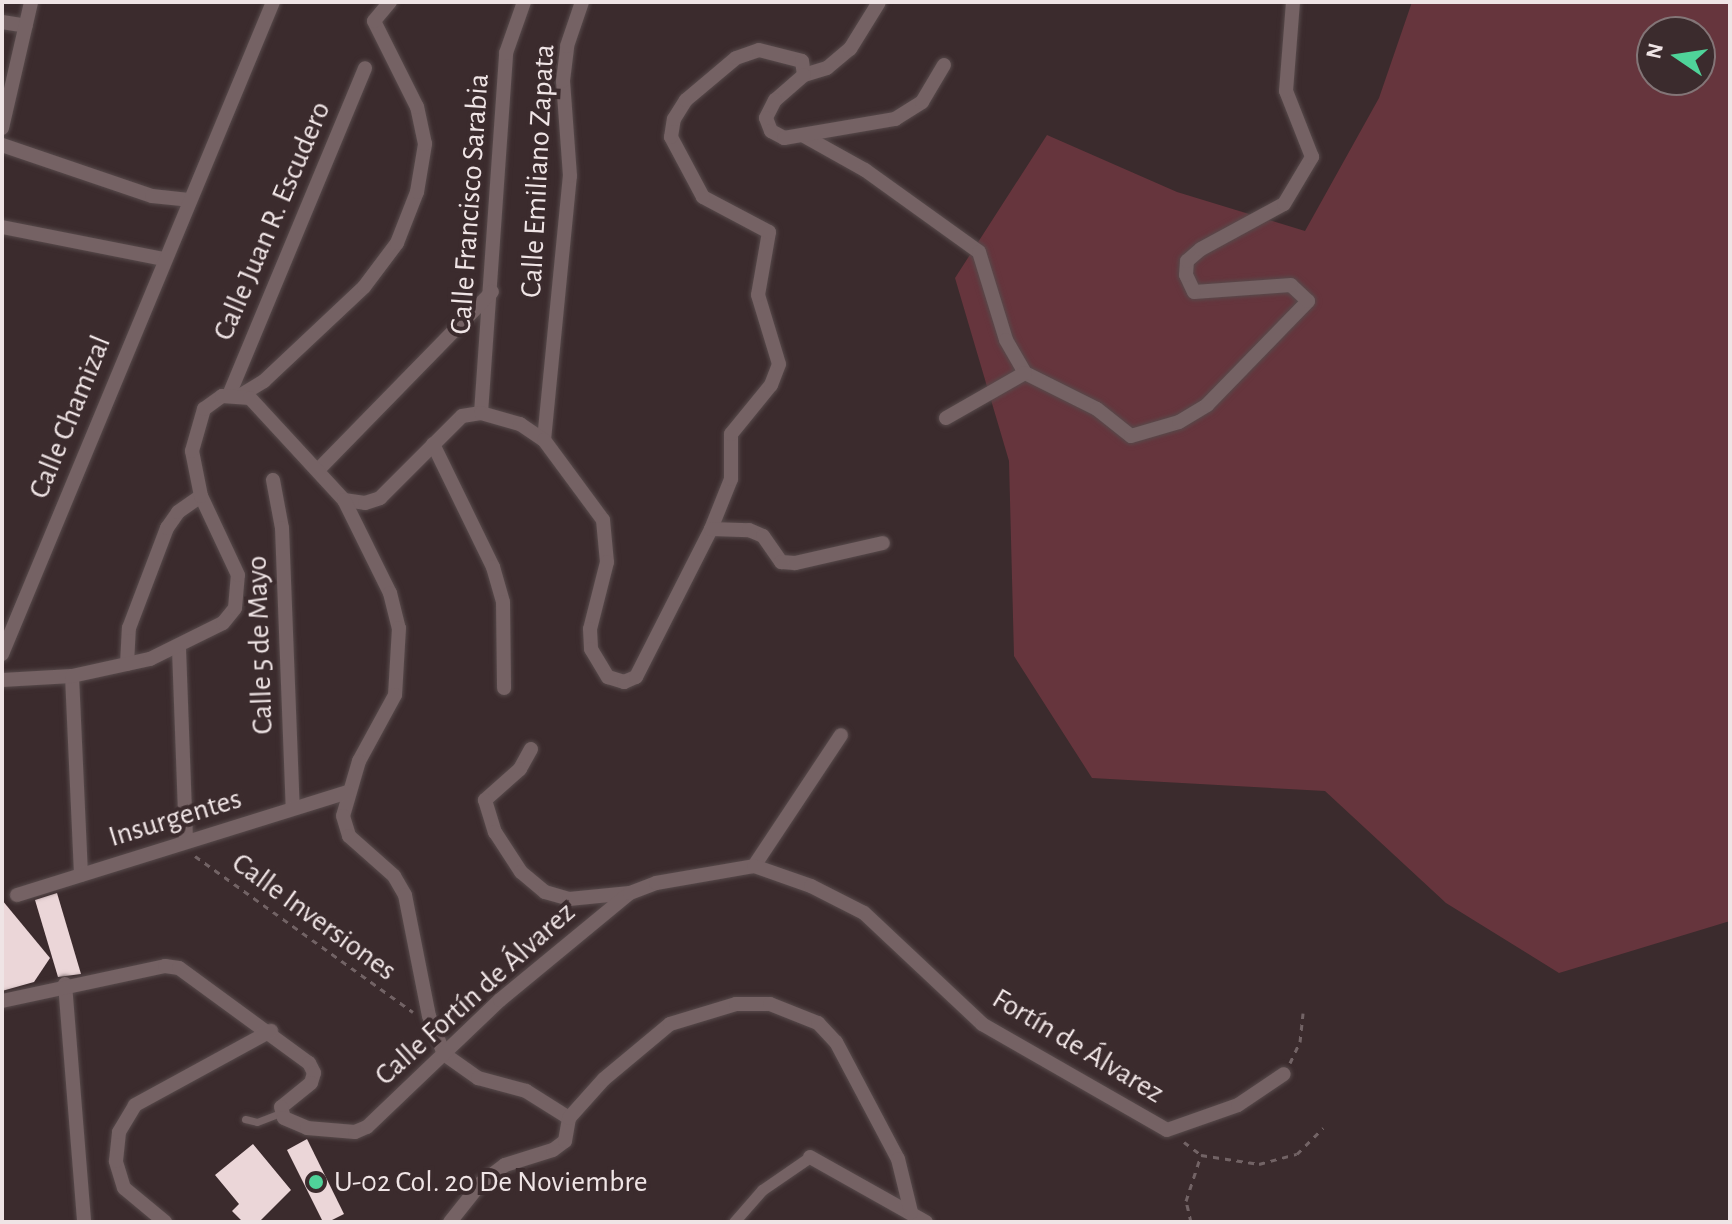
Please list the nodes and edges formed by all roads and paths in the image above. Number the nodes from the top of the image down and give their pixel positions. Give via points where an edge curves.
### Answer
1 (31, 2) edge
2 (273, 2) edge
3 (390, 2) edge
4 (524, 2) edge
5 (582, 2) edge
6 (879, 2) edge
7 (1293, 2) edge
8 (2, 22) edge
9 (26, 26) junction
10 (944, 65) dead end
11 (365, 68) dead end
12 (804, 75) junction
13 (2, 128) edge
14 (804, 136) junction
15 (2, 145) edge
16 (189, 200) junction
17 (2, 227) edge
18 (163, 259) junction
19 (492, 292) junction
20 (1025, 373) junction
21 (235, 395) junction
22 (481, 413) junction
23 (946, 418) dead end
24 (544, 440) junction
25 (433, 444) junction
26 (318, 470) junction
27 (273, 480) dead end
28 (201, 496) junction
29 (344, 500) junction
30 (711, 529) junction
31 (883, 543) dead end
32 (179, 649) junction
33 (2, 654) edge
34 (127, 664) junction
35 (72, 676) junction
36 (2, 680) edge
37 (504, 688) dead end
38 (841, 735) dead end
39 (531, 749) dead end
40 (348, 792) junction
41 (293, 808) junction
42 (186, 841) junction
43 (754, 866) junction
44 (81, 875) junction
45 (630, 893) junction
46 (17, 895) dead end
47 (65, 984) junction
48 (2, 1001) edge
49 (1303, 1013) dead end
50 (429, 1016) junction
51 (271, 1031) junction
52 (444, 1054) junction
53 (1284, 1074) joint
54 (280, 1113) junction
55 (569, 1118) junction
56 (245, 1119) dead end
57 (1323, 1128) dead end
58 (1167, 1130) junction
59 (1201, 1155) junction
60 (810, 1157) joint
61 (911, 1212) junction
62 (84, 1222) edge
63 (165, 1222) edge
64 (450, 1222) edge
65 (734, 1222) edge
66 (926, 1222) edge
67 (1191, 1222) edge

1 - 9 street
2 - 16 street, Calle Chamizal
3 - 21 street via 374,21 417,107 425,144 417,192 397,243 364,287 264,381
4 - 19 street, Calle Francisco Sarabia via 506,53
5 - 24 street, Calle Emiliano Zapata via 563,81 570,176
6 - 12 street via 850,49 827,68
7 - 20 street via 1286,91 1312,157 1284,204 1201,249 1187,261 1186,275 1194,292 1211,295 1291,285 1307,295 1303,310 1207,405 1179,422 1131,436 1097,409
8 - 9 street
9 - 13 street
10 - 14 street via 922,102 895,119
11 - 21 street, Calle Juan R. Escudero
12 - 14 street via 775,100 766,118 771,131 784,138
12 - 30 street via 802,61 759,50 736,58 686,100 674,119 671,137 703,197 769,232 758,295 779,364 771,385 731,434 731,479
14 - 20 street via 865,170 979,252 1006,340
15 - 16 street via 152,196
16 - 18 street, Calle Chamizal
17 - 18 street
18 - 33 street, Calle Chamizal
19 - 22 street, Calle Francisco Sarabia
19 - 26 street
20 - 23 street
21 - 26 street via 264,410
21 - 28 street via 204,409 195,427 192,451
22 - 24 street via 520,424
22 - 25 street via 462,416
24 - 30 street via 603,520 607,562 590,629 591,649 608,677 624,682 644,666
25 - 29 street via 380,498 365,503
25 - 37 street via 493,567 503,602
26 - 29 street
27 - 41 street, Calle 5 de Mayo via 282,528
28 - 32 street via 238,575 239,591 223,623
28 - 34 street via 178,512 167,528 129,628
29 - 40 street via 390,593 401,666 395,695
30 - 31 street via 749,530 763,536 781,562
32 - 34 street
32 - 42 street
34 - 35 street
35 - 36 street
35 - 44 street
38 - 43 street
39 - 45 street via 520,769 485,800 495,832 521,872 545,892 569,899
40 - 41 street, Insurgentes
40 - 50 street via 343,816 349,836 394,876 405,895
41 - 42 street, Insurgentes
42 - 44 street, Insurgentes
42 - 50 path, Calle Inversiones via 189,852 412,1011
43 - 45 street, Fortín de Álvarez via 656,883
43 - 58 street, Fortín de Álvarez via 811,886 864,913 982,1024
44 - 46 street, Insurgentes
45 - 52 street, Calle Fortín de Álvarez
47 - 48 street
47 - 51 street via 179,968
47 - 62 street
49 - 53 path via 1300,1042
50 - 52 street
51 - 54 street via 314,1073
51 - 63 street via 135,1105 119,1132 116,1161 124,1188
52 - 54 street, Calle Fortín de Álvarez via 367,1127 355,1132 307,1128
52 - 55 street via 478,1078 526,1091
53 - 58 street via 1238,1105
54 - 56 lane via 257,1122
55 - 61 street via 604,1079 670,1024 736,1004 770,1004 818,1023 836,1042 898,1159
55 - 64 street via 565,1141 505,1165 481,1183
57 - 59 path via 1297,1154 1259,1164
58 - 59 path
59 - 67 path via 1186,1201
60 - 61 street
60 - 65 street via 762,1190
61 - 66 street

